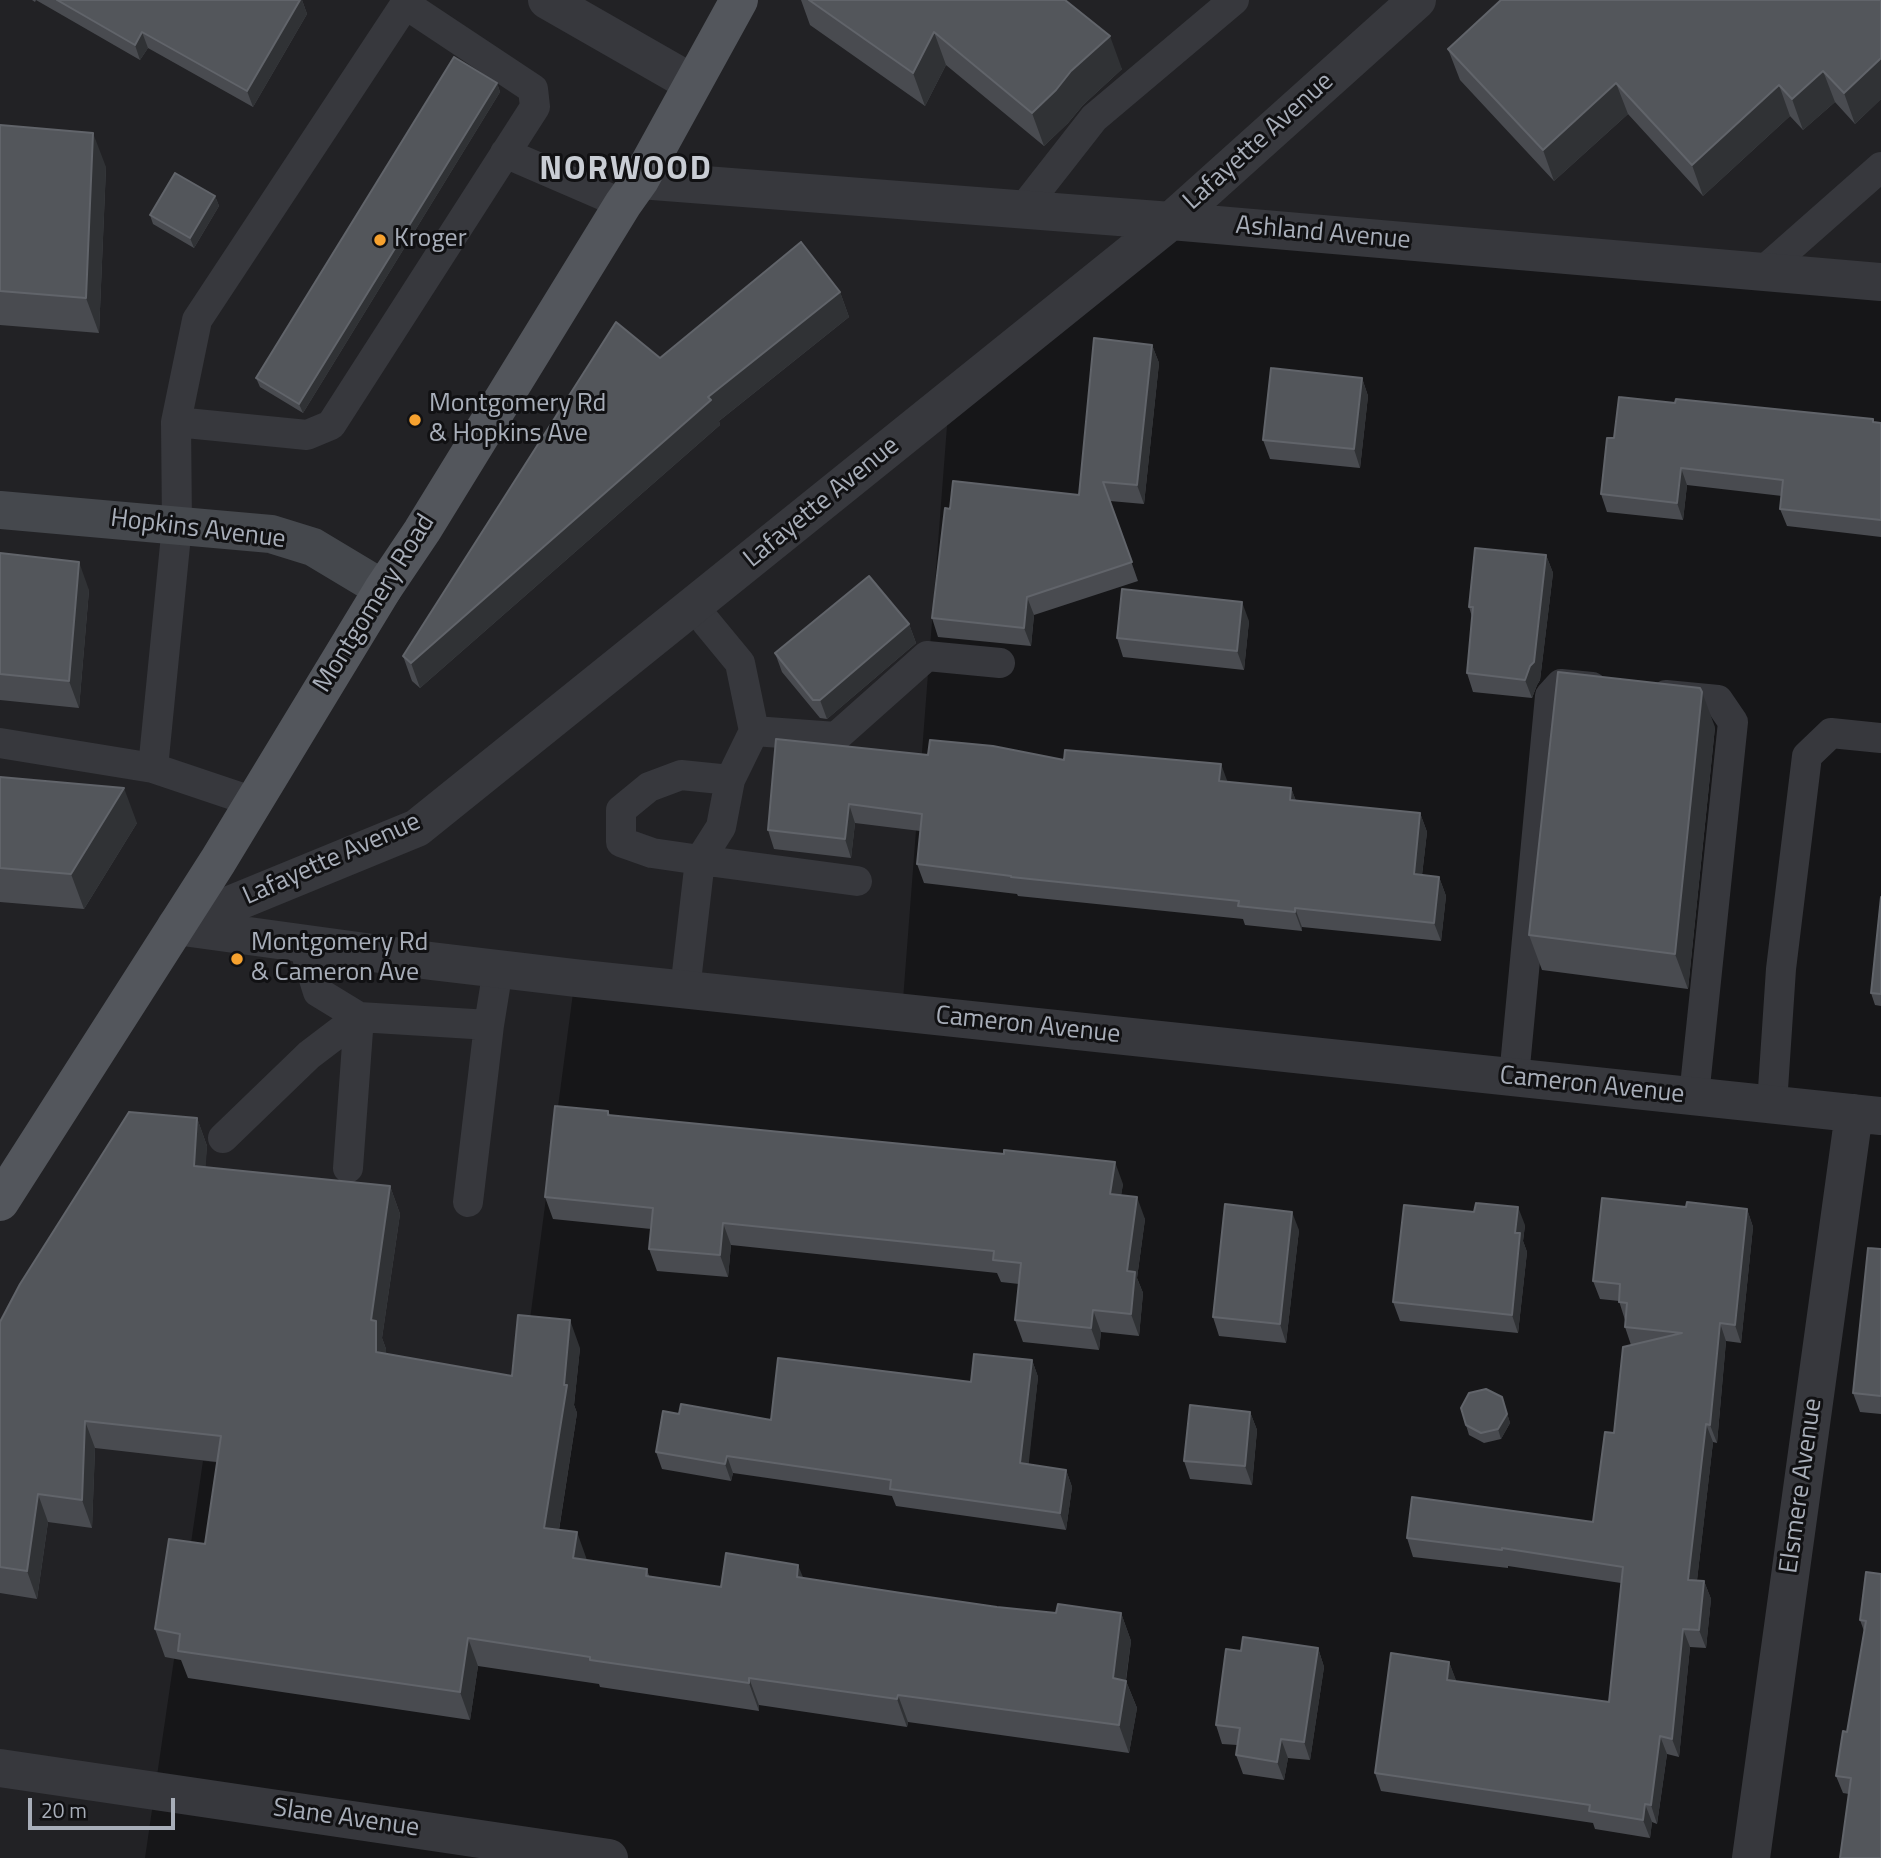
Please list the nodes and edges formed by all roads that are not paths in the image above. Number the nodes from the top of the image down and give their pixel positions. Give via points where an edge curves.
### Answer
1 (547, 0) edge
2 (739, 0) edge
3 (1234, 0) edge
4 (1417, 0) edge
5 (407, 2) edge
6 (692, 83) junction
7 (505, 153) junction
8 (1881, 167) edge
9 (631, 192) junction
10 (1021, 210) junction
11 (1171, 221) junction
12 (1762, 272) junction
13 (1881, 282) edge
14 (177, 422) junction
15 (0, 510) edge
16 (177, 526) junction
17 (383, 589) junction
18 (694, 606) junction
19 (1000, 663) dead end
20 (754, 731) junction
21 (1881, 738) edge
22 (0, 743) edge
23 (153, 768) junction
24 (730, 780) junction
25 (254, 802) junction
26 (700, 860) junction
27 (857, 881) dead end
28 (176, 926) junction
29 (303, 944) junction
30 (498, 969) junction
31 (685, 990) junction
32 (359, 1017) junction
33 (489, 1025) junction
34 (1514, 1077) junction
35 (1694, 1096) junction
36 (1772, 1104) junction
37 (1868, 1114) edge
38 (223, 1138) dead end
39 (348, 1168) dead end
40 (0, 1202) edge
41 (468, 1202) dead end
42 (0, 1768) edge
43 (609, 1858) edge
44 (1751, 1858) edge

1 - 6 street
2 - 6 main road, Montgomery Road
3 - 10 lane via 1094,118
4 - 11 street, Lafayette Avenue
5 - 7 lane via 533,89 535,107
5 - 14 lane via 197,320
6 - 9 main road, Montgomery Road
7 - 9 lane
7 - 14 lane via 331,425 307,435
8 - 12 lane
9 - 10 street, Ashland Avenue
9 - 17 main road, Montgomery Road
10 - 11 street, Ashland Avenue
11 - 12 street, Ashland Avenue
11 - 18 street, Lafayette Avenue
12 - 13 street, Ashland Avenue
14 - 16 lane
15 - 16 street, Hopkins Avenue
16 - 17 street, Hopkins Avenue via 271,534 313,547
16 - 23 lane
17 - 25 main road, Montgomery Road
18 - 20 lane via 740,663
18 - 28 street, Lafayette Avenue via 417,828
19 - 20 lane via 927,656 836,737
20 - 24 lane
21 - 36 lane via 1831,733 1807,756 1781,969
22 - 23 lane
23 - 25 lane
24 - 26 lane via 721,827
24 - 26 lane via 681,775 649,787 621,810 621,842 652,853
25 - 28 main road, Montgomery Road
26 - 27 lane
26 - 31 lane
28 - 29 street, Cameron Avenue
28 - 40 main road, Montgomery Road
29 - 30 street, Cameron Avenue
29 - 32 lane via 318,992
30 - 31 street, Cameron Avenue
30 - 33 lane
31 - 34 street, Cameron Avenue
32 - 33 lane
32 - 38 lane via 309,1055
32 - 39 lane
33 - 41 lane
34 - 35 street, Cameron Avenue
34 - 35 lane via 1550,696 1561,684 1718,700 1732,722
35 - 36 street, Cameron Avenue
36 - 37 street, Cameron Avenue
37 - 44 street, Elsmere Avenue
42 - 43 street, Slane Avenue

